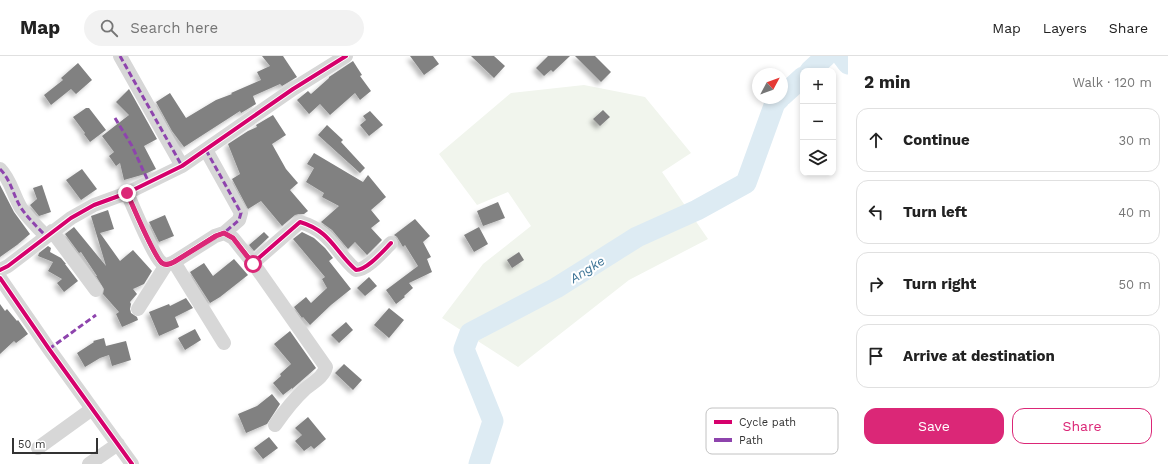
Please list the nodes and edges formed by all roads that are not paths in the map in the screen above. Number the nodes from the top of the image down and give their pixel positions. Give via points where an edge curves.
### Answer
1 (120, 56) edge
2 (346, 56) edge
3 (206, 150) junction
4 (182, 166) junction
5 (0, 169) edge
6 (127, 193) junction
7 (224, 233) junction
8 (49, 234) junction
9 (391, 244) dead end
10 (170, 264) junction
11 (253, 264) junction
12 (0, 270) edge
13 (0, 278) edge
14 (96, 290) dead end
15 (138, 310) dead end
16 (224, 343) dead end
17 (92, 408) junction
18 (275, 425) dead end
19 (118, 444) junction
20 (38, 448) dead end
21 (89, 464) edge
22 (132, 464) edge

1 - 4 street
2 - 3 street via 293,88
3 - 4 street
3 - 7 street via 241,213 239,220
4 - 6 street
5 - 8 street via 21,207 33,222
6 - 8 street via 84,210
6 - 10 street via 154,252 162,264
7 - 10 street
7 - 11 street via 233,238
8 - 12 street
8 - 14 street
9 - 11 street via 365,267 356,270 327,236 300,222
10 - 15 street
10 - 16 street
11 - 18 street via 326,367 323,374 290,404
13 - 17 street
17 - 19 street
17 - 20 street
19 - 21 street
19 - 22 street

